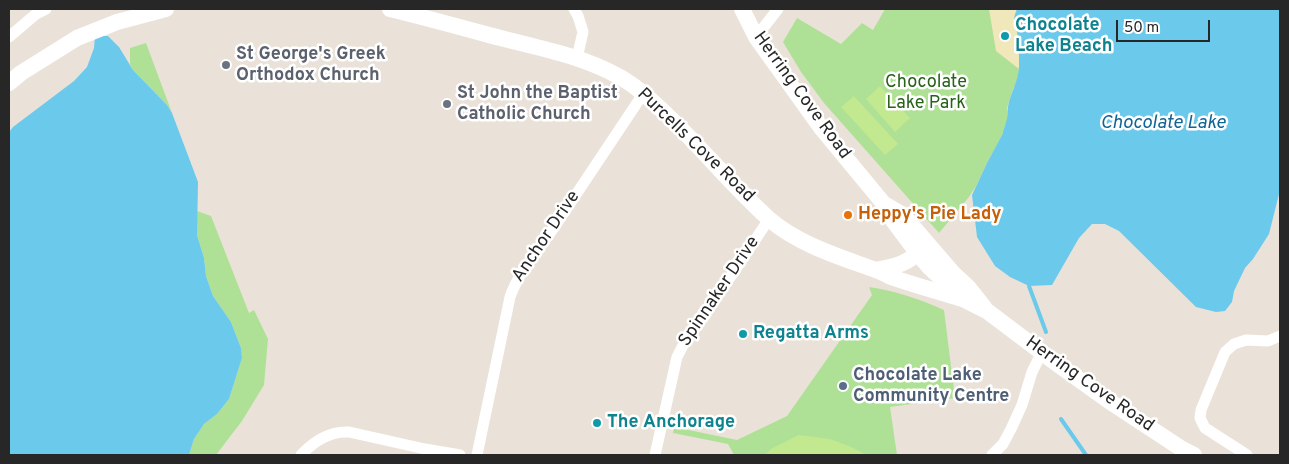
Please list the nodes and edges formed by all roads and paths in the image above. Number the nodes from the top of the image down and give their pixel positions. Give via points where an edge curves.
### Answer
1 (46, 9) edge
2 (166, 9) edge
3 (390, 9) edge
4 (574, 9) edge
5 (742, 9) edge
6 (775, 10) edge
7 (756, 37) junction
8 (9, 38) edge
9 (577, 58) junction
10 (9, 83) edge
11 (643, 94) junction
12 (769, 219) junction
13 (923, 249) junction
14 (876, 270) junction
15 (963, 299) junction
16 (987, 311) junction
17 (1280, 336) edge
18 (1042, 352) junction
19 (301, 455) edge
20 (460, 455) edge
21 (477, 455) edge
22 (655, 455) edge
23 (992, 455) edge
24 (1194, 455) edge
25 (1246, 455) edge

1 - 8 street
2 - 10 main road via 117,22 77,38
3 - 9 main road, Purcells Cove Road
4 - 9 street via 583,32
5 - 7 main road, Herring Cove Road
6 - 7 street
7 - 13 main road, Herring Cove Road via 822,129 884,204 903,215
9 - 11 main road, Purcells Cove Road via 619,77
11 - 12 main road, Purcells Cove Road
11 - 21 street, Anchor Drive via 514,285
12 - 14 main road, Purcells Cove Road via 812,246
12 - 22 street, Spinnaker Drive via 677,357
13 - 14 main road via 908,262
13 - 15 main road, Herring Cove Road via 930,268
13 - 16 main road, Herring Cove Road via 968,287
14 - 15 main road, Purcells Cove Road
15 - 16 main road, Herring Cove Road
16 - 18 main road, Herring Cove Road
17 - 25 street via 1268,341 1246,340 1225,352 1202,410 1200,418 1205,428
18 - 23 street via 1011,429
18 - 24 main road, Herring Cove Road
19 - 20 street via 317,441 341,431

